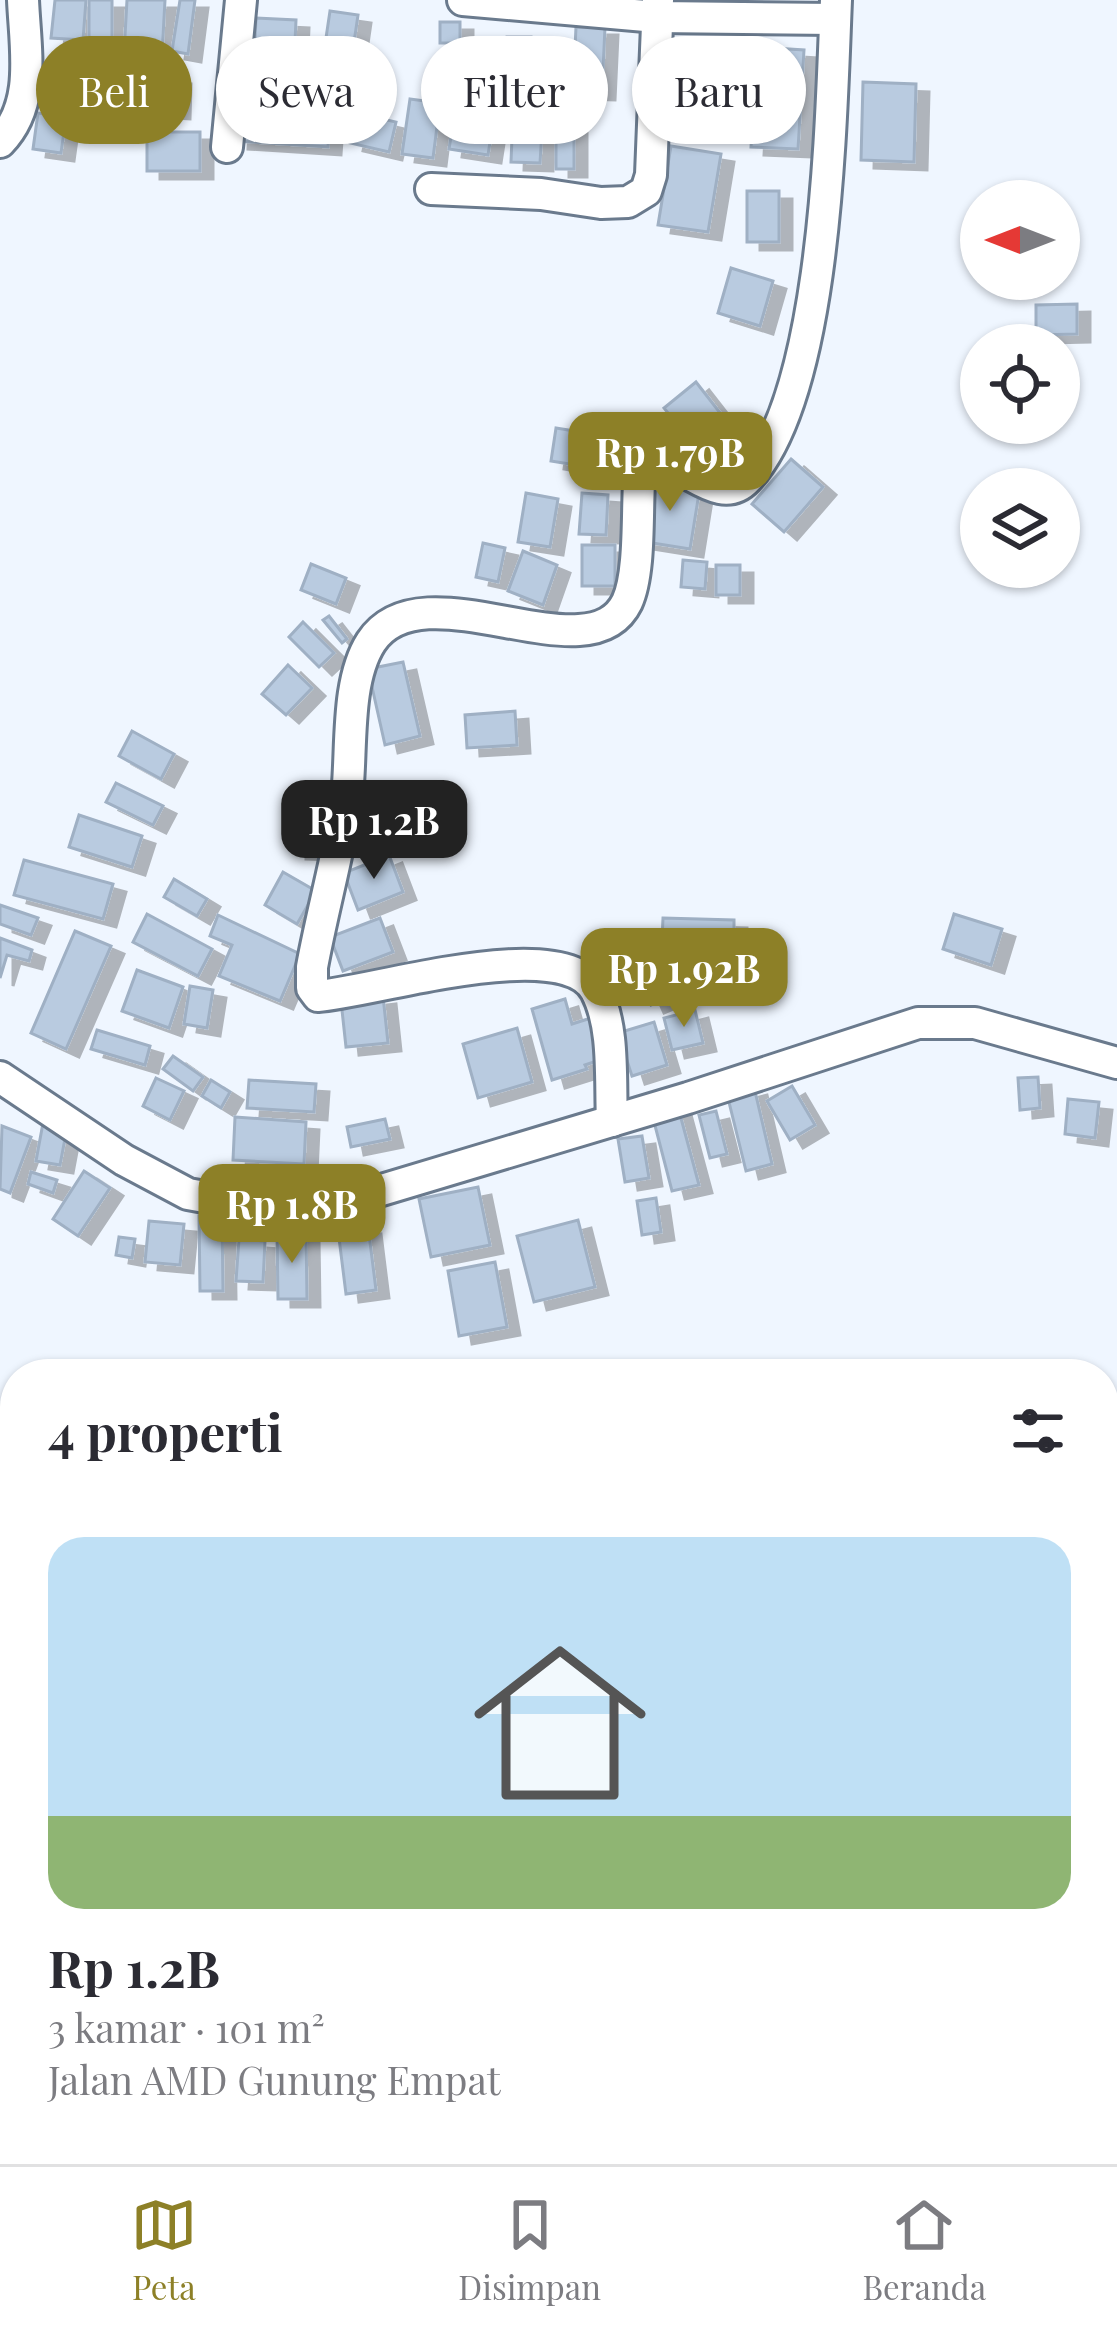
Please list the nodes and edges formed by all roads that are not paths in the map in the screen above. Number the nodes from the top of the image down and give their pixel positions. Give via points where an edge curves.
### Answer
1 (23, 0) edge
2 (241, 0) edge
3 (463, 0) edge
4 (658, 8) edge
5 (836, 10) edge
6 (0, 142) edge
7 (226, 147) dead end
8 (431, 189) dead end
9 (1117, 1063) edge
10 (0, 1077) edge
11 (612, 1121) junction

1 - 6 street via 26,87 17,122
2 - 7 street
3 - 4 street
4 - 5 street
4 - 8 street via 646,191 602,203
5 - 11 street via 808,320 796,387 760,464 730,490 666,463 644,471 629,598 608,625 554,628 419,614 373,639 353,701 346,803 312,988 318,996 340,994 517,964 578,972 605,1012
9 - 11 street via 974,1023 918,1023
10 - 11 street via 188,1194 265,1208 345,1201

